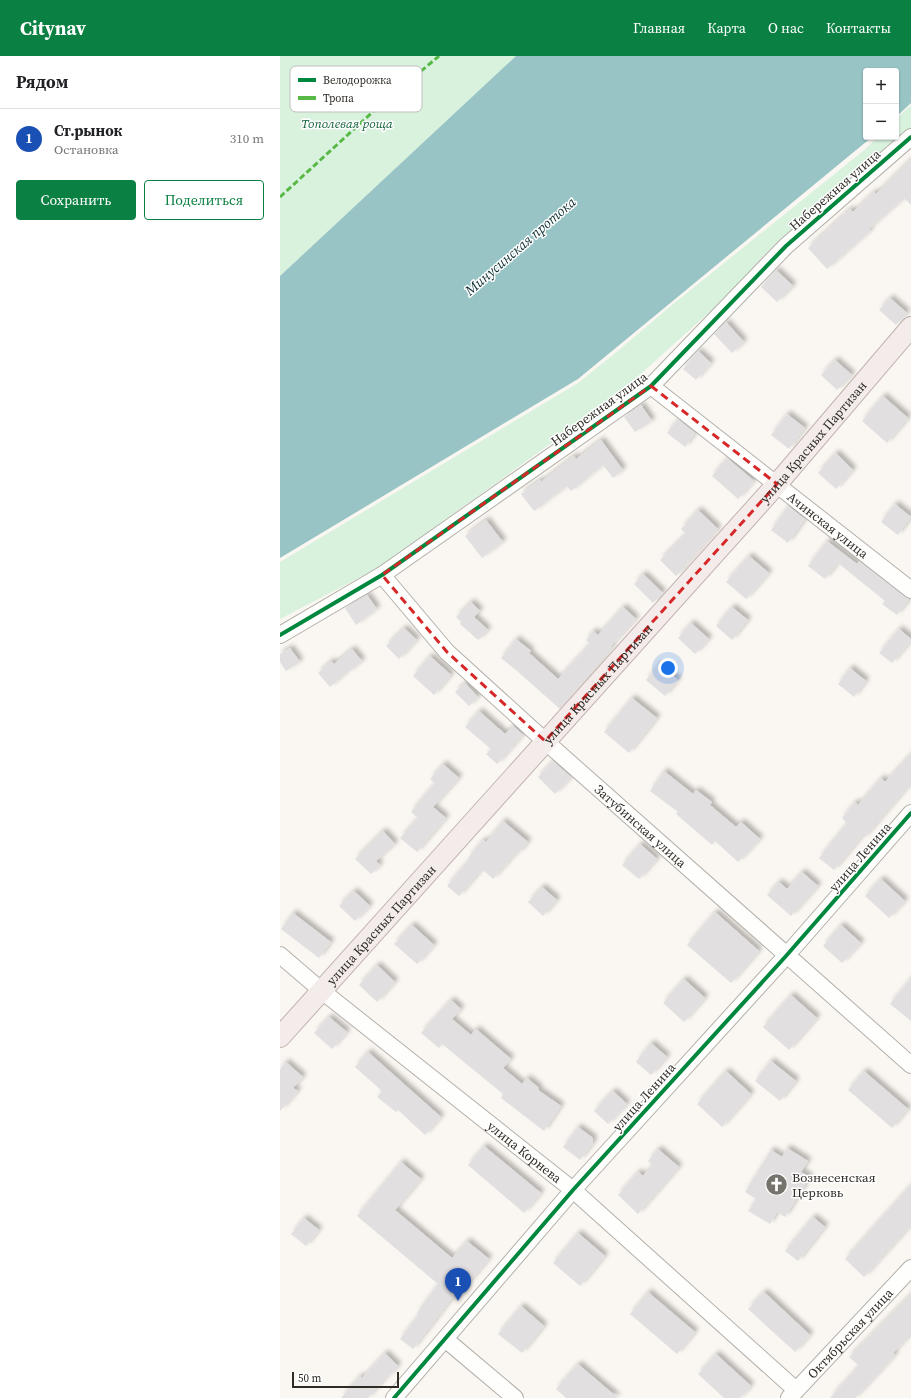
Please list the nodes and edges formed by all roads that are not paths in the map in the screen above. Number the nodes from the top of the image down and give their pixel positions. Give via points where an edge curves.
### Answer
1 (911, 137) edge
2 (911, 327) edge
3 (650, 386) junction
4 (777, 484) junction
5 (382, 575) junction
6 (911, 590) edge
7 (280, 635) edge
8 (545, 741) junction
9 (911, 813) edge
10 (280, 956) edge
11 (786, 956) junction
12 (322, 991) junction
13 (280, 1037) edge
14 (911, 1065) edge
15 (573, 1190) junction
16 (911, 1268) edge
17 (445, 1339) junction
18 (792, 1394) edge
19 (394, 1398) edge
20 (515, 1398) edge

1 - 3 street, Набережная улица via 786,246
2 - 4 main road, улица Красных Партизан
3 - 4 street, Ачинская улица
3 - 5 street, Набережная улица
4 - 6 street, Ачинская улица
4 - 8 main road, улица Красных Партизан
5 - 7 street, Набережная улица
5 - 8 street, Затубинская улица via 447,652
8 - 11 street, Затубинская улица
8 - 12 main road, улица Красных Партизан
9 - 11 street, улица Ленина
10 - 12 street, улица Корнева
11 - 14 street, Затубинская улица
11 - 15 street, улица Ленина
12 - 13 main road, улица Красных Партизан
12 - 15 street, улица Корнева
15 - 17 street, улица Ленина
15 - 18 street, улица Корнева
16 - 18 street, Октябрьская улица
17 - 19 street, улица Ленина
17 - 20 street

